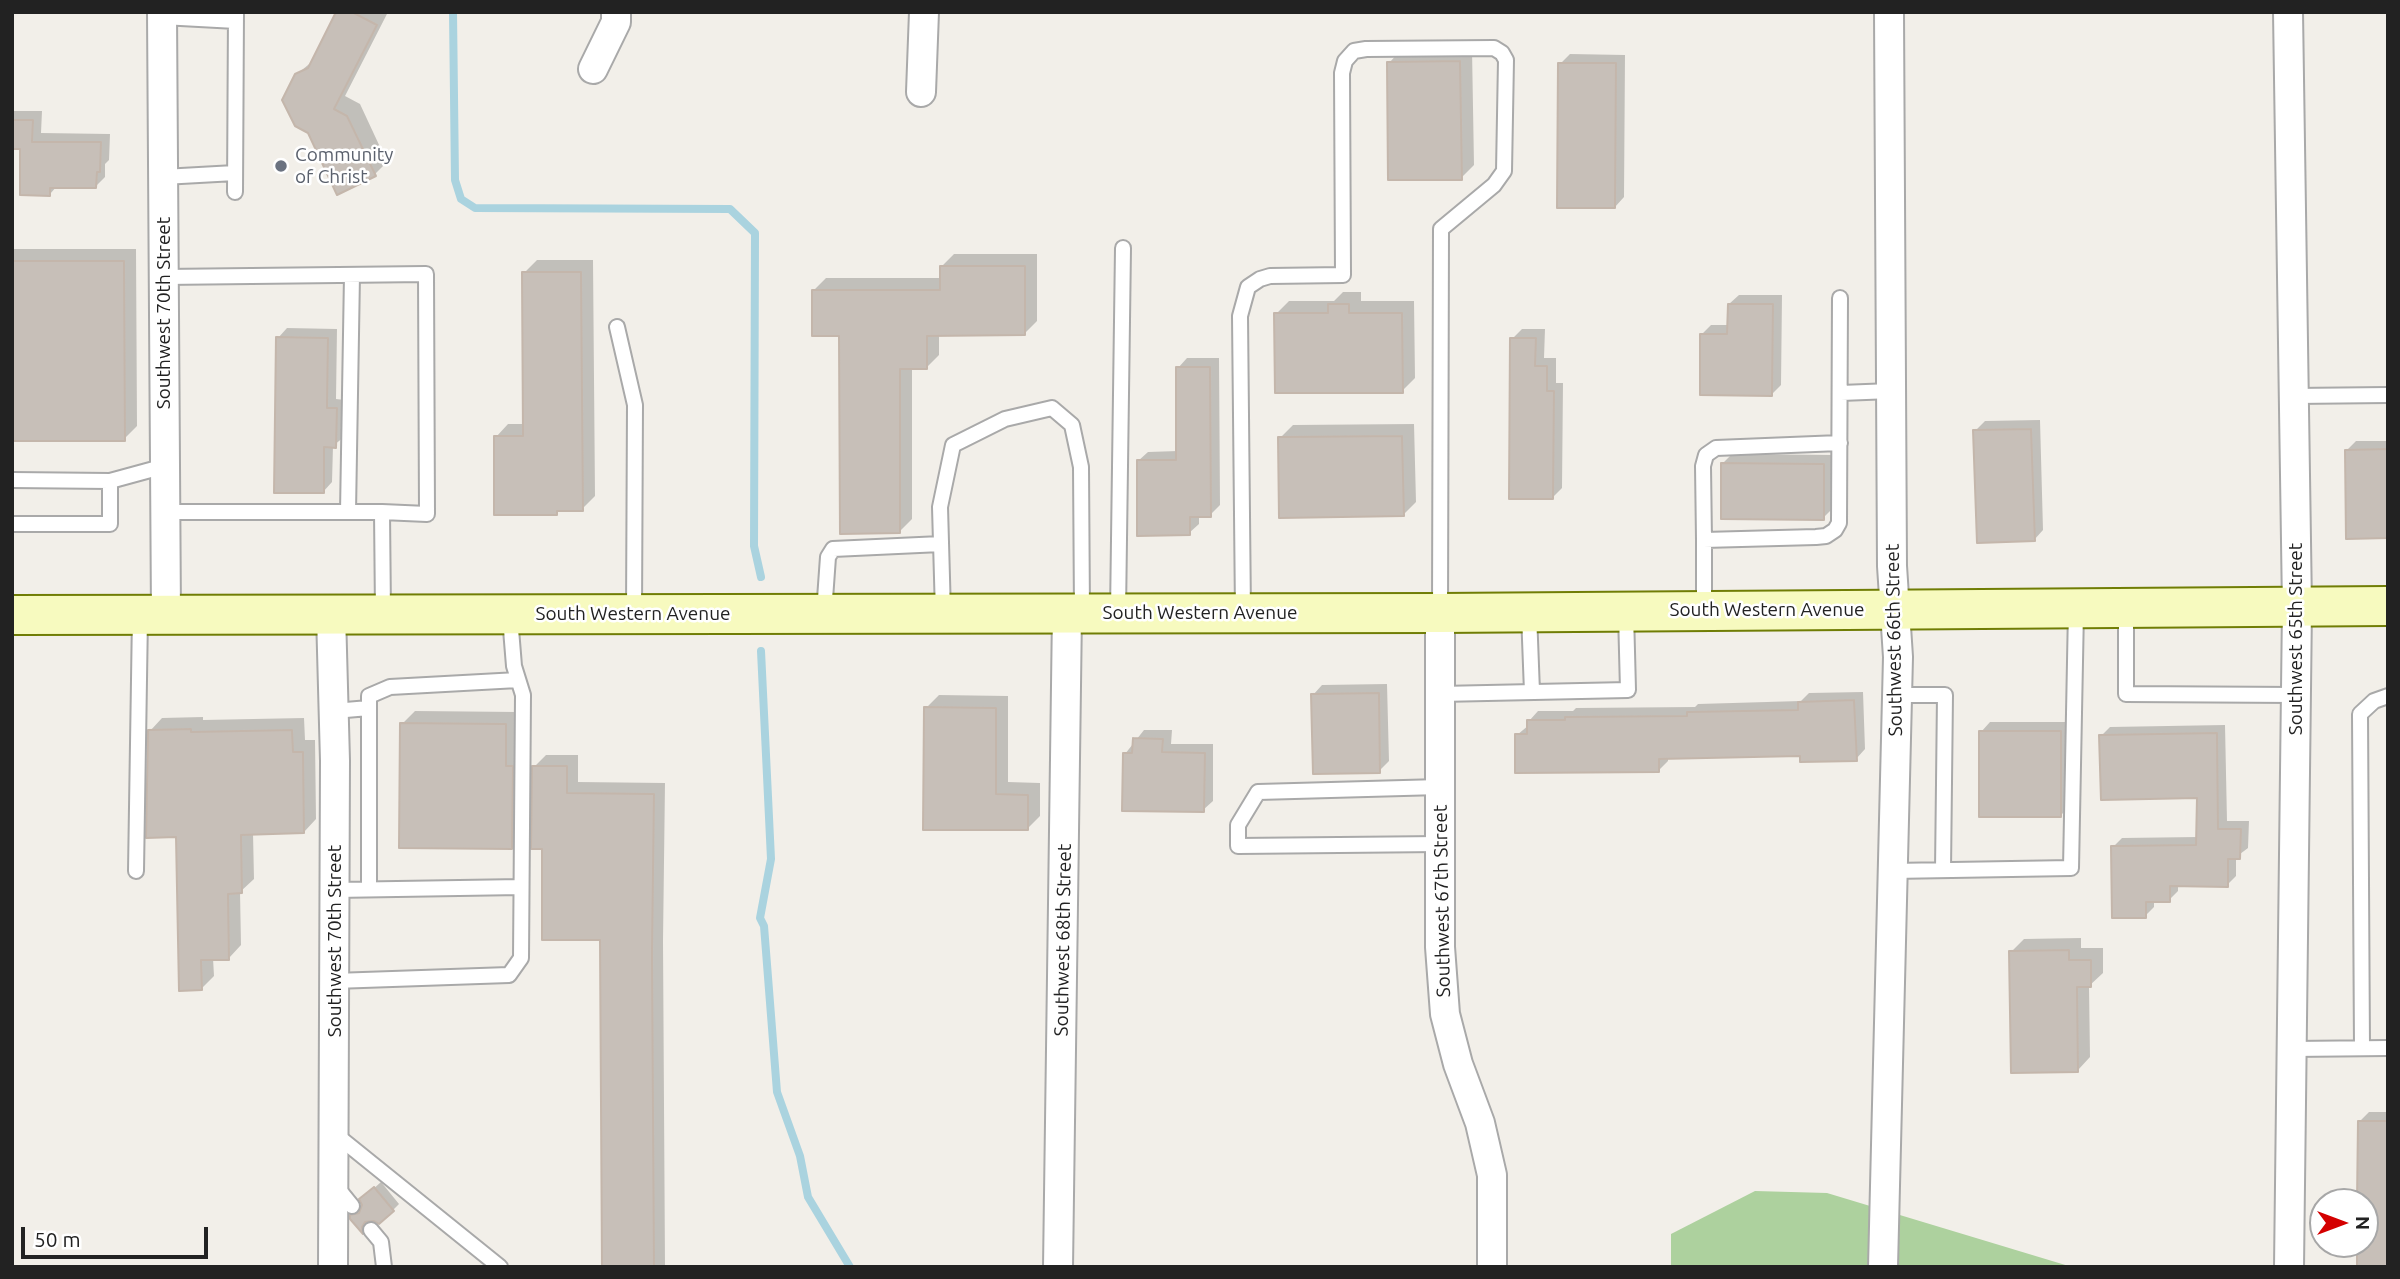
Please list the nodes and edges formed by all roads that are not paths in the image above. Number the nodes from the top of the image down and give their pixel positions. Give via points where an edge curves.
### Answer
1 (616, 12) edge
2 (924, 12) edge
3 (1889, 12) edge
4 (2288, 12) edge
5 (162, 14) edge
6 (236, 17) edge
7 (593, 69) dead end
8 (921, 92) dead end
9 (235, 173) junction
10 (163, 177) junction
11 (235, 192) dead end
12 (1123, 248) dead end
13 (352, 275) junction
14 (164, 277) junction
15 (1840, 298) dead end
16 (617, 327) dead end
17 (1891, 391) junction
18 (1841, 393) junction
19 (2388, 395) edge
20 (2294, 397) junction
21 (1840, 443) junction
22 (165, 467) junction
23 (12, 480) edge
24 (110, 481) junction
25 (165, 512) junction
26 (348, 512) junction
27 (382, 512) junction
28 (12, 524) edge
29 (1704, 540) junction
30 (941, 544) junction
31 (2388, 606) edge
32 (2297, 607) junction
33 (2076, 608) junction
34 (2126, 608) junction
35 (1895, 609) junction
36 (1626, 611) junction
37 (1704, 611) junction
38 (1529, 612) junction
39 (943, 613) junction
40 (1089, 613) junction
41 (1242, 613) junction
42 (1440, 613) junction
43 (331, 614) junction
44 (383, 614) junction
45 (510, 614) junction
46 (634, 614) junction
47 (824, 614) junction
48 (12, 615) edge
49 (153, 615) junction
50 (518, 680) junction
51 (1532, 692) junction
52 (1440, 694) junction
53 (1897, 695) junction
54 (2296, 695) junction
55 (2388, 696) edge
56 (369, 708) junction
57 (334, 711) junction
58 (1440, 786) junction
59 (1440, 844) junction
60 (1943, 870) junction
61 (136, 871) dead end
62 (1892, 871) junction
63 (521, 887) junction
64 (369, 889) junction
65 (335, 890) junction
66 (334, 981) junction
67 (2362, 1048) junction
68 (2388, 1048) edge
69 (2292, 1049) junction
70 (334, 1133) junction
71 (371, 1230) dead end
72 (333, 1267) edge
73 (384, 1267) edge
74 (500, 1267) edge
75 (1058, 1267) edge
76 (1492, 1267) edge
77 (1883, 1267) edge
78 (2290, 1267) edge

1 - 7 street via 616,23
2 - 8 street
3 - 17 street, Southwest 66th Street
4 - 20 street, Southwest 65th Street
5 - 6 lane
5 - 10 street, Southwest 70th Street
6 - 9 lane
9 - 10 lane
9 - 11 lane
10 - 14 street, Southwest 70th Street
12 - 40 lane
13 - 14 lane
13 - 26 lane
13 - 27 lane via 426,274 427,514
14 - 22 street, Southwest 70th Street
15 - 18 lane
16 - 46 lane via 635,405
17 - 18 lane
17 - 35 street, Southwest 66th Street
18 - 21 lane
19 - 20 lane
20 - 32 street, Southwest 65th Street
21 - 29 lane via 1839,523 1835,530 1816,537
21 - 29 lane via 1716,448 1706,455
22 - 24 lane
22 - 25 street, Southwest 70th Street
23 - 24 lane
24 - 28 lane via 110,524
25 - 26 lane
25 - 49 street, Southwest 70th Street
26 - 27 lane
27 - 44 lane
29 - 37 lane
30 - 39 lane
30 - 40 lane via 940,507 953,445 1005,419 1052,408 1072,425 1081,467
30 - 47 lane via 833,549 828,557
31 - 32 main road, South Western Avenue
32 - 34 main road, South Western Avenue
32 - 54 street, Southwest 65th Street
33 - 34 main road, South Western Avenue
33 - 35 main road, South Western Avenue
33 - 60 lane via 2071,869
34 - 54 lane via 2126,694
35 - 37 main road, South Western Avenue
35 - 53 street, Southwest 66th Street
36 - 37 main road, South Western Avenue
36 - 38 main road, South Western Avenue
36 - 51 lane via 1628,690
38 - 42 main road, South Western Avenue
38 - 51 lane
39 - 40 main road, South Western Avenue
39 - 47 main road, South Western Avenue
40 - 41 main road, South Western Avenue
40 - 75 street, Southwest 68th Street
41 - 42 main road, South Western Avenue
41 - 42 lane via 1240,316 1248,286 1260,279 1343,275 1345,61 1354,51 1494,48 1506,60 1504,171 1494,185 1441,229
42 - 52 street, Southwest 67th Street
43 - 44 main road, South Western Avenue
43 - 49 main road, South Western Avenue
43 - 57 street, Southwest 70th Street
44 - 45 main road, South Western Avenue
45 - 46 main road, South Western Avenue
45 - 50 lane
46 - 47 main road, South Western Avenue
48 - 49 main road, South Western Avenue
49 - 61 lane
50 - 56 lane via 390,687 369,696
50 - 63 lane via 523,695
51 - 52 lane
52 - 58 street, Southwest 67th Street
53 - 60 lane via 1945,695
53 - 62 street, Southwest 66th Street
54 - 69 street, Southwest 65th Street
55 - 67 lane via 2374,701 2360,715
56 - 57 lane
56 - 64 lane
57 - 65 street, Southwest 70th Street
58 - 59 street, Southwest 67th Street
58 - 59 lane via 1258,792 1238,825 1238,846
59 - 76 street, Southwest 67th Street via 1445,1014 1492,1175
60 - 62 lane
62 - 77 street, Southwest 66th Street
63 - 64 lane
63 - 66 lane via 521,958 509,975
64 - 65 lane
65 - 66 street, Southwest 70th Street
66 - 70 street, Southwest 70th Street
67 - 68 lane
67 - 69 lane
69 - 78 street, Southwest 65th Street
70 - 72 street, Southwest 70th Street via 343,1195
70 - 74 lane
71 - 73 lane via 381,1242

